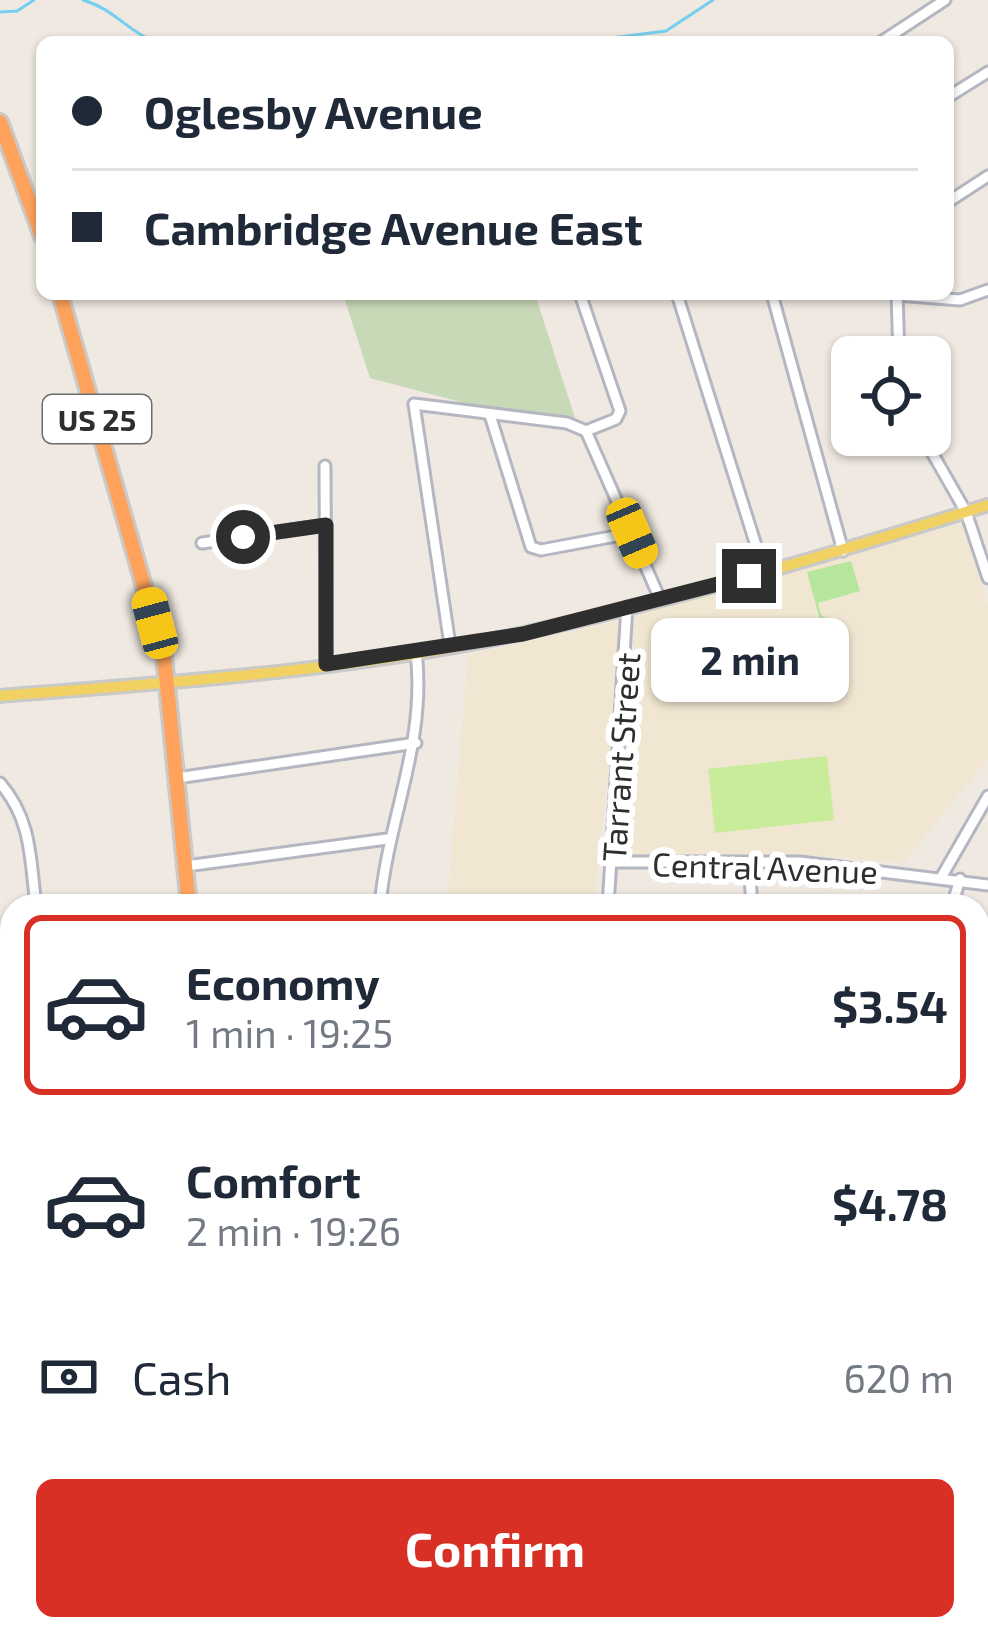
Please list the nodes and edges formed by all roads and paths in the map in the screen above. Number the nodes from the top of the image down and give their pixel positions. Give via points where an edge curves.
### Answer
1 (945, 0) edge
2 (890, 36) edge
3 (988, 72) edge
4 (954, 93) edge
5 (0, 122) edge
6 (988, 176) edge
7 (954, 198) edge
8 (36, 220) edge
9 (988, 290) edge
10 (62, 300) edge
11 (582, 300) edge
12 (679, 300) edge
13 (774, 300) edge
14 (897, 300) edge
15 (954, 300) edge
16 (898, 336) edge
17 (490, 415) junction
18 (586, 431) junction
19 (934, 456) edge
20 (325, 466) dead end
21 (988, 505) edge
22 (966, 512) junction
23 (326, 525) junction
24 (632, 533) junction
25 (202, 543) dead end
26 (843, 551) junction
27 (764, 572) junction
28 (988, 578) edge
29 (660, 599) junction
30 (627, 607) junction
31 (450, 645) junction
32 (416, 651) junction
33 (326, 664) junction
34 (168, 683) junction
35 (0, 696) edge
36 (416, 743) junction
37 (177, 778) junction
38 (0, 783) edge
39 (988, 796) edge
40 (387, 839) junction
41 (613, 862) junction
42 (749, 862) junction
43 (186, 867) junction
44 (942, 876) junction
45 (960, 879) junction
46 (988, 885) edge
47 (35, 894) edge
48 (177, 894) edge
49 (188, 894) edge
50 (381, 894) edge
51 (609, 894) edge
52 (751, 894) edge
53 (956, 894) edge

1 - 2 street
3 - 4 street
5 - 8 highway
6 - 7 street
9 - 15 street
10 - 34 highway, US 25
11 - 18 street via 620,411
12 - 27 street
13 - 26 street
14 - 16 street
17 - 18 street
17 - 24 street via 531,547
17 - 31 street via 424,401 413,407
18 - 24 street
19 - 22 street
20 - 23 street
21 - 22 main road
22 - 26 main road
22 - 28 street
23 - 25 street
23 - 33 street
24 - 29 street
26 - 27 main road
27 - 29 main road
29 - 30 main road
30 - 31 main road
30 - 41 street, Tarrant Street
31 - 32 main road
32 - 33 main road
32 - 36 street
33 - 34 main road
34 - 35 main road
34 - 37 highway, US 25
36 - 37 street
36 - 40 street
37 - 43 highway, US 25
38 - 47 street via 28,825
39 - 44 street
40 - 43 street
40 - 50 street
41 - 42 street, Central Avenue
41 - 51 street, Tarrant Street
42 - 44 street, Central Avenue
42 - 52 street
43 - 48 highway
43 - 49 highway, US 25
44 - 45 street, Central Avenue
45 - 46 street, Central Avenue
45 - 53 street

